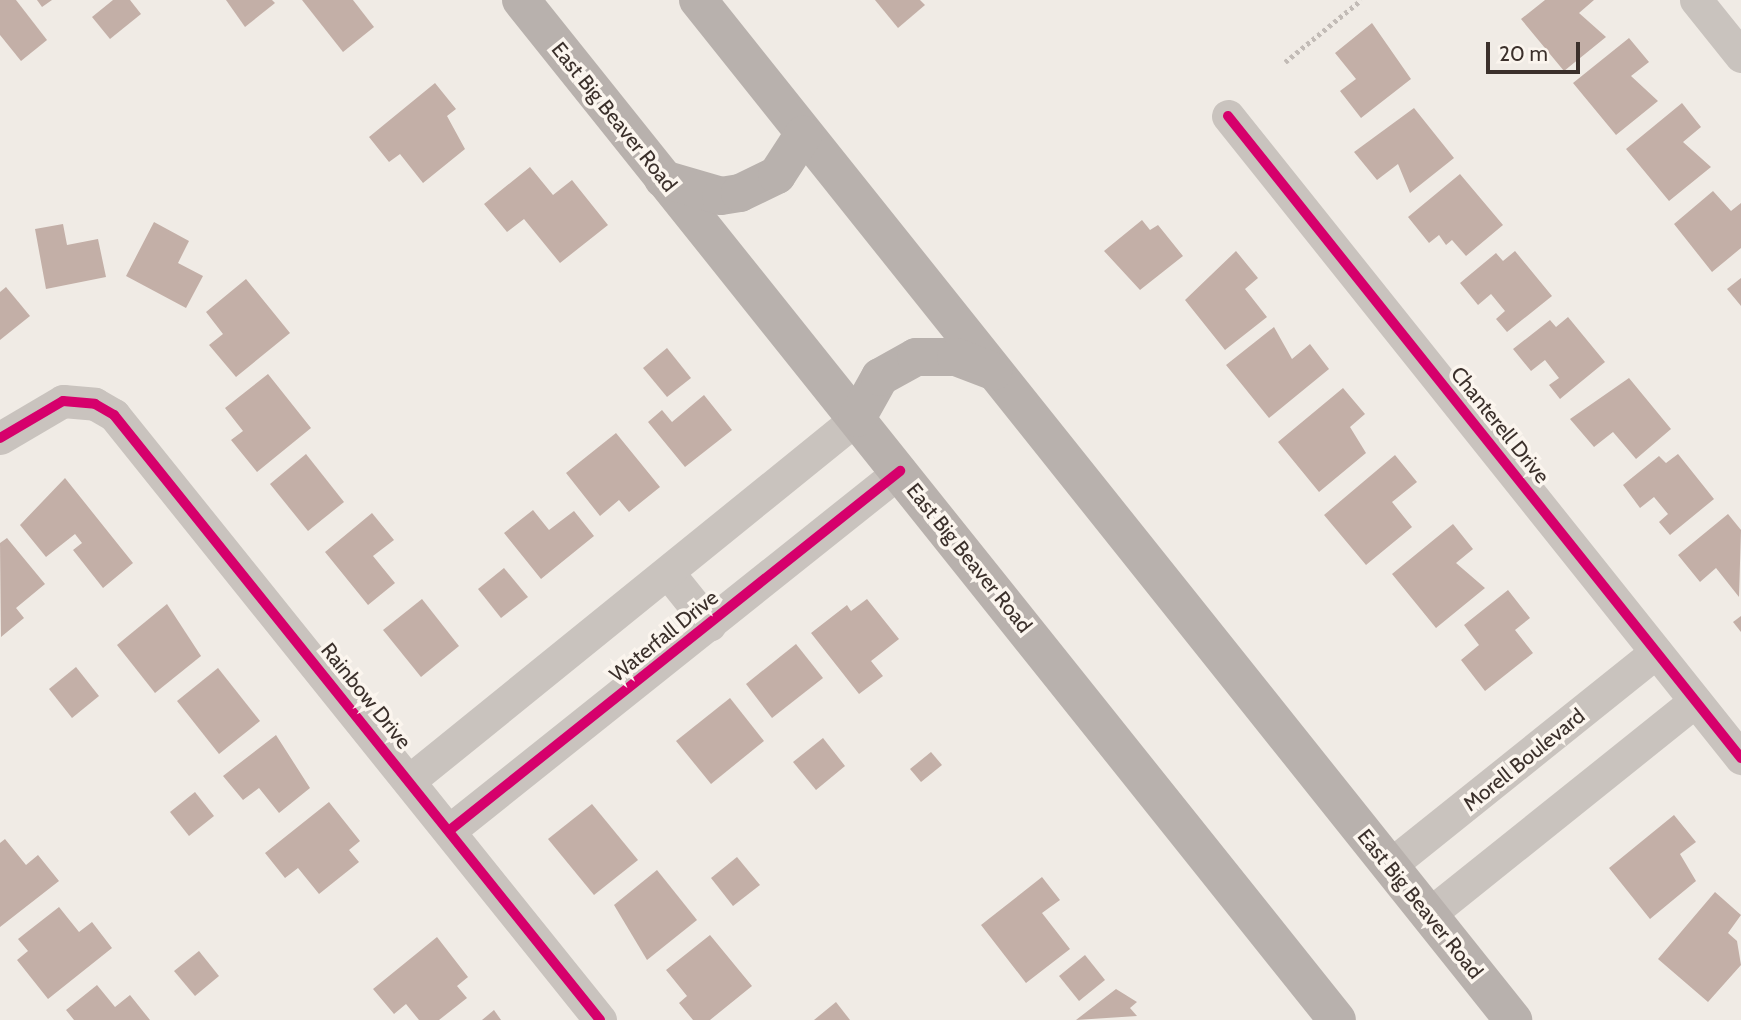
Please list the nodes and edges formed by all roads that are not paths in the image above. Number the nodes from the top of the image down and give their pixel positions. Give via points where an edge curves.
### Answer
1 (521, 0) edge
2 (698, 0) edge
3 (1696, 0) edge
4 (1741, 56) edge
5 (1228, 116) dead end
6 (803, 135) junction
7 (663, 179) junction
8 (993, 371) junction
9 (857, 418) junction
10 (0, 438) edge
11 (900, 471) junction
12 (669, 574) junction
13 (710, 625) junction
14 (1656, 652) junction
15 (1695, 701) junction
16 (1741, 758) edge
17 (410, 780) junction
18 (450, 830) junction
19 (1389, 866) junction
20 (1428, 915) junction
21 (600, 1020) edge
22 (1337, 1020) edge
23 (1513, 1020) edge

1 - 7 main road, East Big Beaver Road
2 - 6 main road, East Big Beaver Road
3 - 4 street
5 - 14 street, Chanterell Drive
6 - 7 main road via 777,175 740,194 721,196
6 - 8 main road, East Big Beaver Road
7 - 9 main road, East Big Beaver Road
8 - 9 main road via 956,358 916,357 880,377
8 - 19 main road, East Big Beaver Road
9 - 11 main road, East Big Beaver Road
9 - 12 street
10 - 17 street, Rainbow Drive via 63,401 95,404 129,431
11 - 13 street, Waterfall Drive
11 - 22 main road, East Big Beaver Road
12 - 13 street, Waterfall Drive
12 - 17 street
13 - 18 street, Waterfall Drive
14 - 15 street, Chanterell Drive
14 - 19 street, Morell Boulevard
15 - 16 street, Chanterell Drive
15 - 20 street
17 - 18 street, Rainbow Drive
18 - 21 street, Rainbow Drive
19 - 20 main road, East Big Beaver Road
20 - 23 main road, East Big Beaver Road

